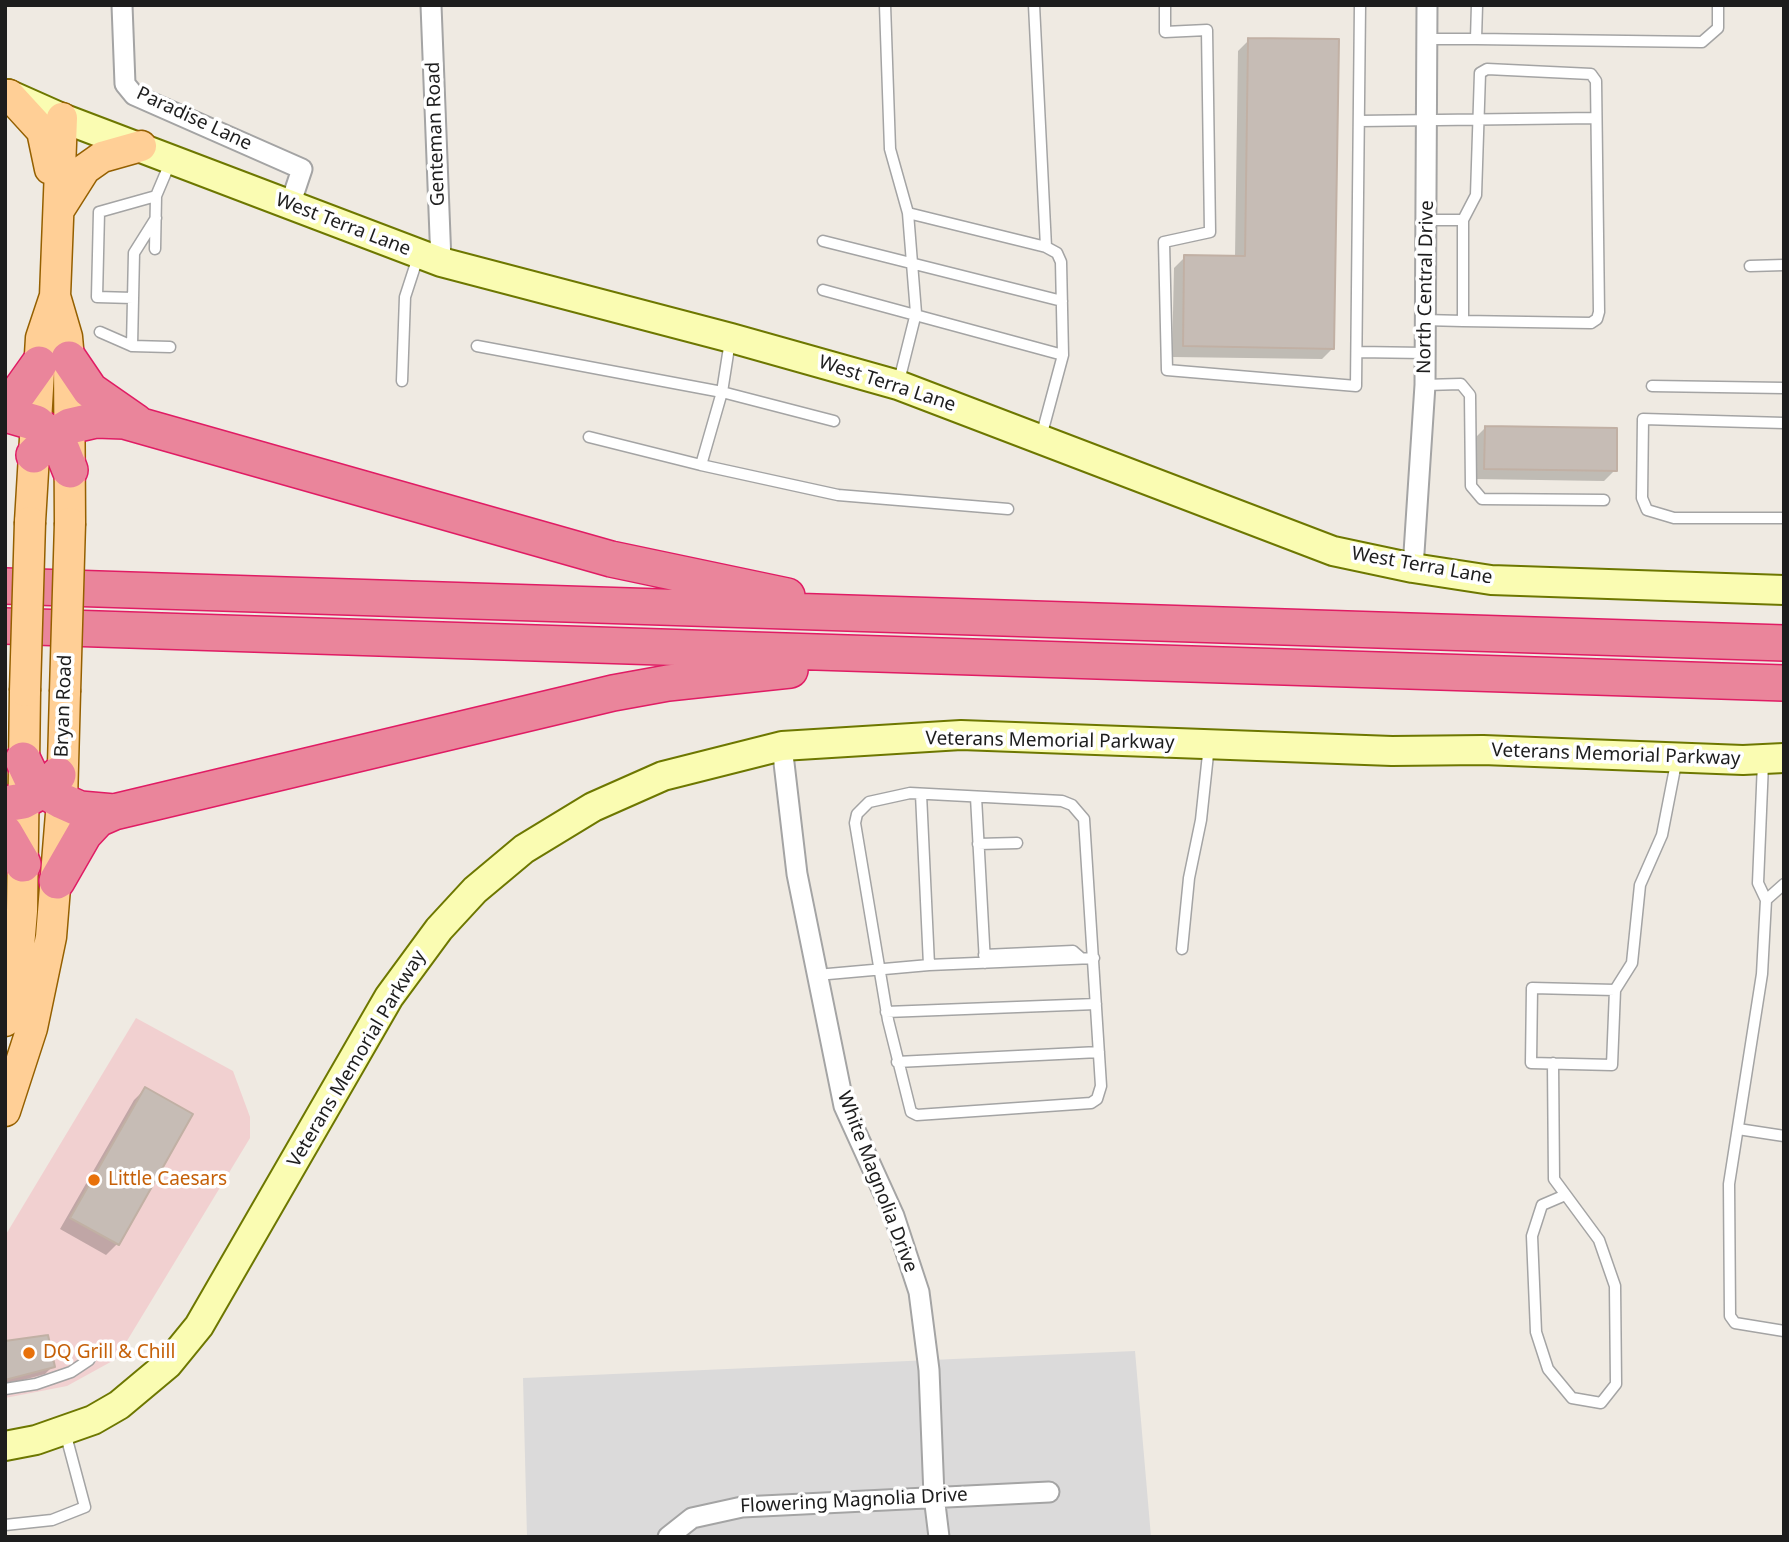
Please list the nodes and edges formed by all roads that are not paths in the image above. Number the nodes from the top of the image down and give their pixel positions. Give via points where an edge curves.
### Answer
1 (122, 5) edge
2 (430, 5) edge
3 (885, 5) edge
4 (1034, 5) edge
5 (1166, 5) edge
6 (1360, 5) edge
7 (1427, 5) edge
8 (1477, 5) edge
9 (1718, 5) edge
10 (1427, 39) junction
11 (1476, 39) junction
12 (7, 94) edge
13 (62, 118) junction
14 (1596, 118) junction
15 (1359, 121) junction
16 (1427, 121) junction
17 (1477, 121) junction
18 (141, 146) junction
19 (172, 159) junction
20 (156, 196) junction
21 (290, 205) junction
22 (908, 213) junction
23 (57, 214) junction
24 (156, 218) junction
25 (1427, 220) junction
26 (1463, 220) junction
27 (823, 241) dead end
28 (1046, 247) junction
29 (155, 249) dead end
30 (430, 258) junction
31 (912, 263) junction
32 (1784, 265) edge
33 (1750, 266) dead end
34 (823, 290) dead end
35 (133, 298) junction
36 (1062, 301) junction
37 (916, 313) junction
38 (1423, 320) junction
39 (1462, 321) junction
40 (100, 332) dead end
41 (731, 338) junction
42 (132, 346) junction
43 (477, 346) dead end
44 (170, 347) dead end
45 (1358, 352) junction
46 (1424, 353) junction
47 (1063, 355) junction
48 (54, 361) junction
49 (402, 381) dead end
50 (1425, 384) junction
51 (898, 385) junction
52 (1652, 386) dead end
53 (1784, 388) edge
54 (722, 392) junction
55 (5, 405) edge
56 (834, 421) dead end
57 (1784, 423) edge
58 (139, 424) junction
59 (39, 431) edge
60 (589, 437) dead end
61 (1041, 439) junction
62 (701, 465) junction
63 (70, 470) joint
64 (1604, 500) dead end
65 (1008, 509) dead end
66 (1784, 519) edge
67 (1413, 568) junction
68 (5, 586) edge
69 (1784, 590) edge
70 (910, 616) junction
71 (5, 626) edge
72 (1784, 643) edge
73 (891, 655) junction
74 (1784, 683) edge
75 (1209, 744) junction
76 (782, 747) junction
77 (1677, 758) junction
78 (1773, 758) edge
79 (23, 760) joint
80 (921, 793) junction
81 (39, 794) edge
82 (976, 797) junction
83 (114, 811) junction
84 (5, 834) edge
85 (1017, 843) dead end
86 (978, 844) junction
87 (23, 864) junction
88 (57, 881) junction
89 (1784, 884) edge
90 (1766, 900) junction
91 (1182, 949) dead end
92 (1094, 958) junction
93 (985, 959) junction
94 (929, 965) junction
95 (878, 968) junction
96 (817, 975) junction
97 (1615, 990) junction
98 (1096, 1004) junction
99 (886, 1012) junction
100 (5, 1021) edge
101 (1099, 1052) junction
102 (897, 1062) junction
103 (1553, 1063) junction
104 (5, 1111) edge
105 (1738, 1129) junction
106 (1784, 1136) edge
107 (1563, 1196) junction
108 (1784, 1331) edge
109 (93, 1353) dead end
110 (5, 1389) edge
111 (64, 1432) junction
112 (5, 1446) edge
113 (1049, 1492) dead end
114 (934, 1496) junction
115 (5, 1525) edge
116 (668, 1537) edge
117 (939, 1537) edge

1 - 21 street, Paradise Lane via 125,84 134,94 302,169
2 - 30 street, Genteman Road
3 - 22 lane via 890,149
4 - 28 lane
5 - 45 lane via 1166,32 1207,30 1210,232 1164,242 1167,370 1356,387
6 - 15 lane
7 - 10 street, North Central Drive
8 - 11 lane
9 - 11 lane via 1718,28 1702,42
10 - 11 lane
10 - 16 street, North Central Drive
12 - 13 street, West Terra Lane
12 - 23 main road via 42,131
13 - 18 street, West Terra Lane
13 - 23 main road, Bryan Road
14 - 17 lane
14 - 17 lane via 1596,81 1591,74 1487,69 1478,80
14 - 39 lane via 1597,319 1591,323
15 - 16 lane
15 - 45 lane
16 - 17 lane
16 - 25 street, North Central Drive
17 - 26 lane via 1476,195
18 - 19 street, West Terra Lane
18 - 23 main road via 102,157 85,169
19 - 20 lane
19 - 21 street, West Terra Lane
20 - 24 lane
20 - 35 lane via 99,212 97,297
21 - 30 street, West Terra Lane
22 - 28 lane
22 - 31 lane
23 - 48 main road, Bryan Road via 55,296 41,338
24 - 29 lane
24 - 35 lane via 134,253
25 - 26 lane
25 - 38 street, North Central Drive
26 - 39 lane
27 - 31 lane
28 - 36 lane via 1057,253 1061,262
30 - 41 street, West Terra Lane
30 - 49 lane via 405,297
31 - 36 lane
31 - 37 lane
32 - 33 lane
34 - 37 lane
35 - 42 lane
36 - 47 lane
37 - 47 lane
37 - 51 lane
38 - 39 lane
38 - 46 street, North Central Drive
40 - 42 lane
41 - 51 street, West Terra Lane
41 - 54 lane
42 - 44 lane
43 - 54 lane
45 - 46 lane
46 - 50 street, North Central Drive
47 - 61 lane
48 - 55 highway
48 - 58 highway
48 - 59 main road, Bryan Road
50 - 64 lane via 1461,384 1470,395 1471,486 1482,499
50 - 67 street, North Central Drive
51 - 61 street, West Terra Lane
52 - 53 lane
54 - 56 lane
54 - 62 lane
57 - 66 lane via 1643,419 1642,498 1647,510 1674,519
58 - 59 highway via 96,420
58 - 70 highway via 611,559 796,598
59 - 63 highway via 62,450
59 - 79 main road, Bryan Road, bridge via 30,522
60 - 62 lane
61 - 67 street, West Terra Lane via 1333,551
62 - 65 lane via 838,495
63 - 81 main road, Bryan Road, bridge via 65,692
67 - 69 street, West Terra Lane via 1491,580
68 - 70 highway
70 - 72 highway
71 - 73 highway
73 - 74 highway
73 - 83 highway via 613,693
75 - 76 street, Veterans Memorial Parkway via 961,735
75 - 77 street, Veterans Memorial Parkway
75 - 91 lane
76 - 96 street, White Magnolia Drive via 797,874
76 - 111 street, Veterans Memorial Parkway via 693,766 629,789 556,828 475,890 401,979 188,1342 119,1405
77 - 78 street, Veterans Memorial Parkway
77 - 97 lane via 1662,835 1640,885 1632,963
78 - 90 lane via 1758,883
79 - 81 highway
80 - 82 lane
80 - 94 lane
80 - 95 lane via 880,797 857,814
81 - 83 highway via 80,809
81 - 87 main road, Bryan Road
81 - 88 main road, Bryan Road
82 - 86 lane
82 - 92 lane via 1062,801 1079,811 1086,834
83 - 88 highway via 84,834
84 - 87 highway
85 - 86 lane
86 - 93 lane
87 - 100 main road, Bryan Road via 17,971
88 - 104 main road, Bryan Road via 32,1028
89 - 90 lane
90 - 105 lane via 1762,974
92 - 93 lane
92 - 98 lane
93 - 94 lane
94 - 95 lane
95 - 96 lane
95 - 99 lane
96 - 114 street, White Magnolia Drive via 844,1107 894,1216 919,1292 929,1370
97 - 103 lane via 1612,1065
97 - 103 lane via 1532,988 1531,1063
98 - 99 lane
98 - 101 lane
99 - 102 lane
101 - 102 lane
101 - 102 lane via 1101,1086 1091,1103 917,1115 911,1112
103 - 107 lane via 1554,1179
105 - 106 lane
105 - 108 lane via 1729,1184 1730,1316 1735,1323
107 - 107 lane via 1599,1240 1615,1286 1616,1384 1601,1403 1572,1398 1548,1369 1536,1332 1532,1236 1542,1205
109 - 110 lane via 71,1372
111 - 112 street, Veterans Memorial Parkway
111 - 115 lane via 85,1507 52,1520
113 - 114 street, Flowering Magnolia Drive
114 - 116 street, Flowering Magnolia Drive via 716,1510 692,1518
114 - 117 street, White Magnolia Drive

